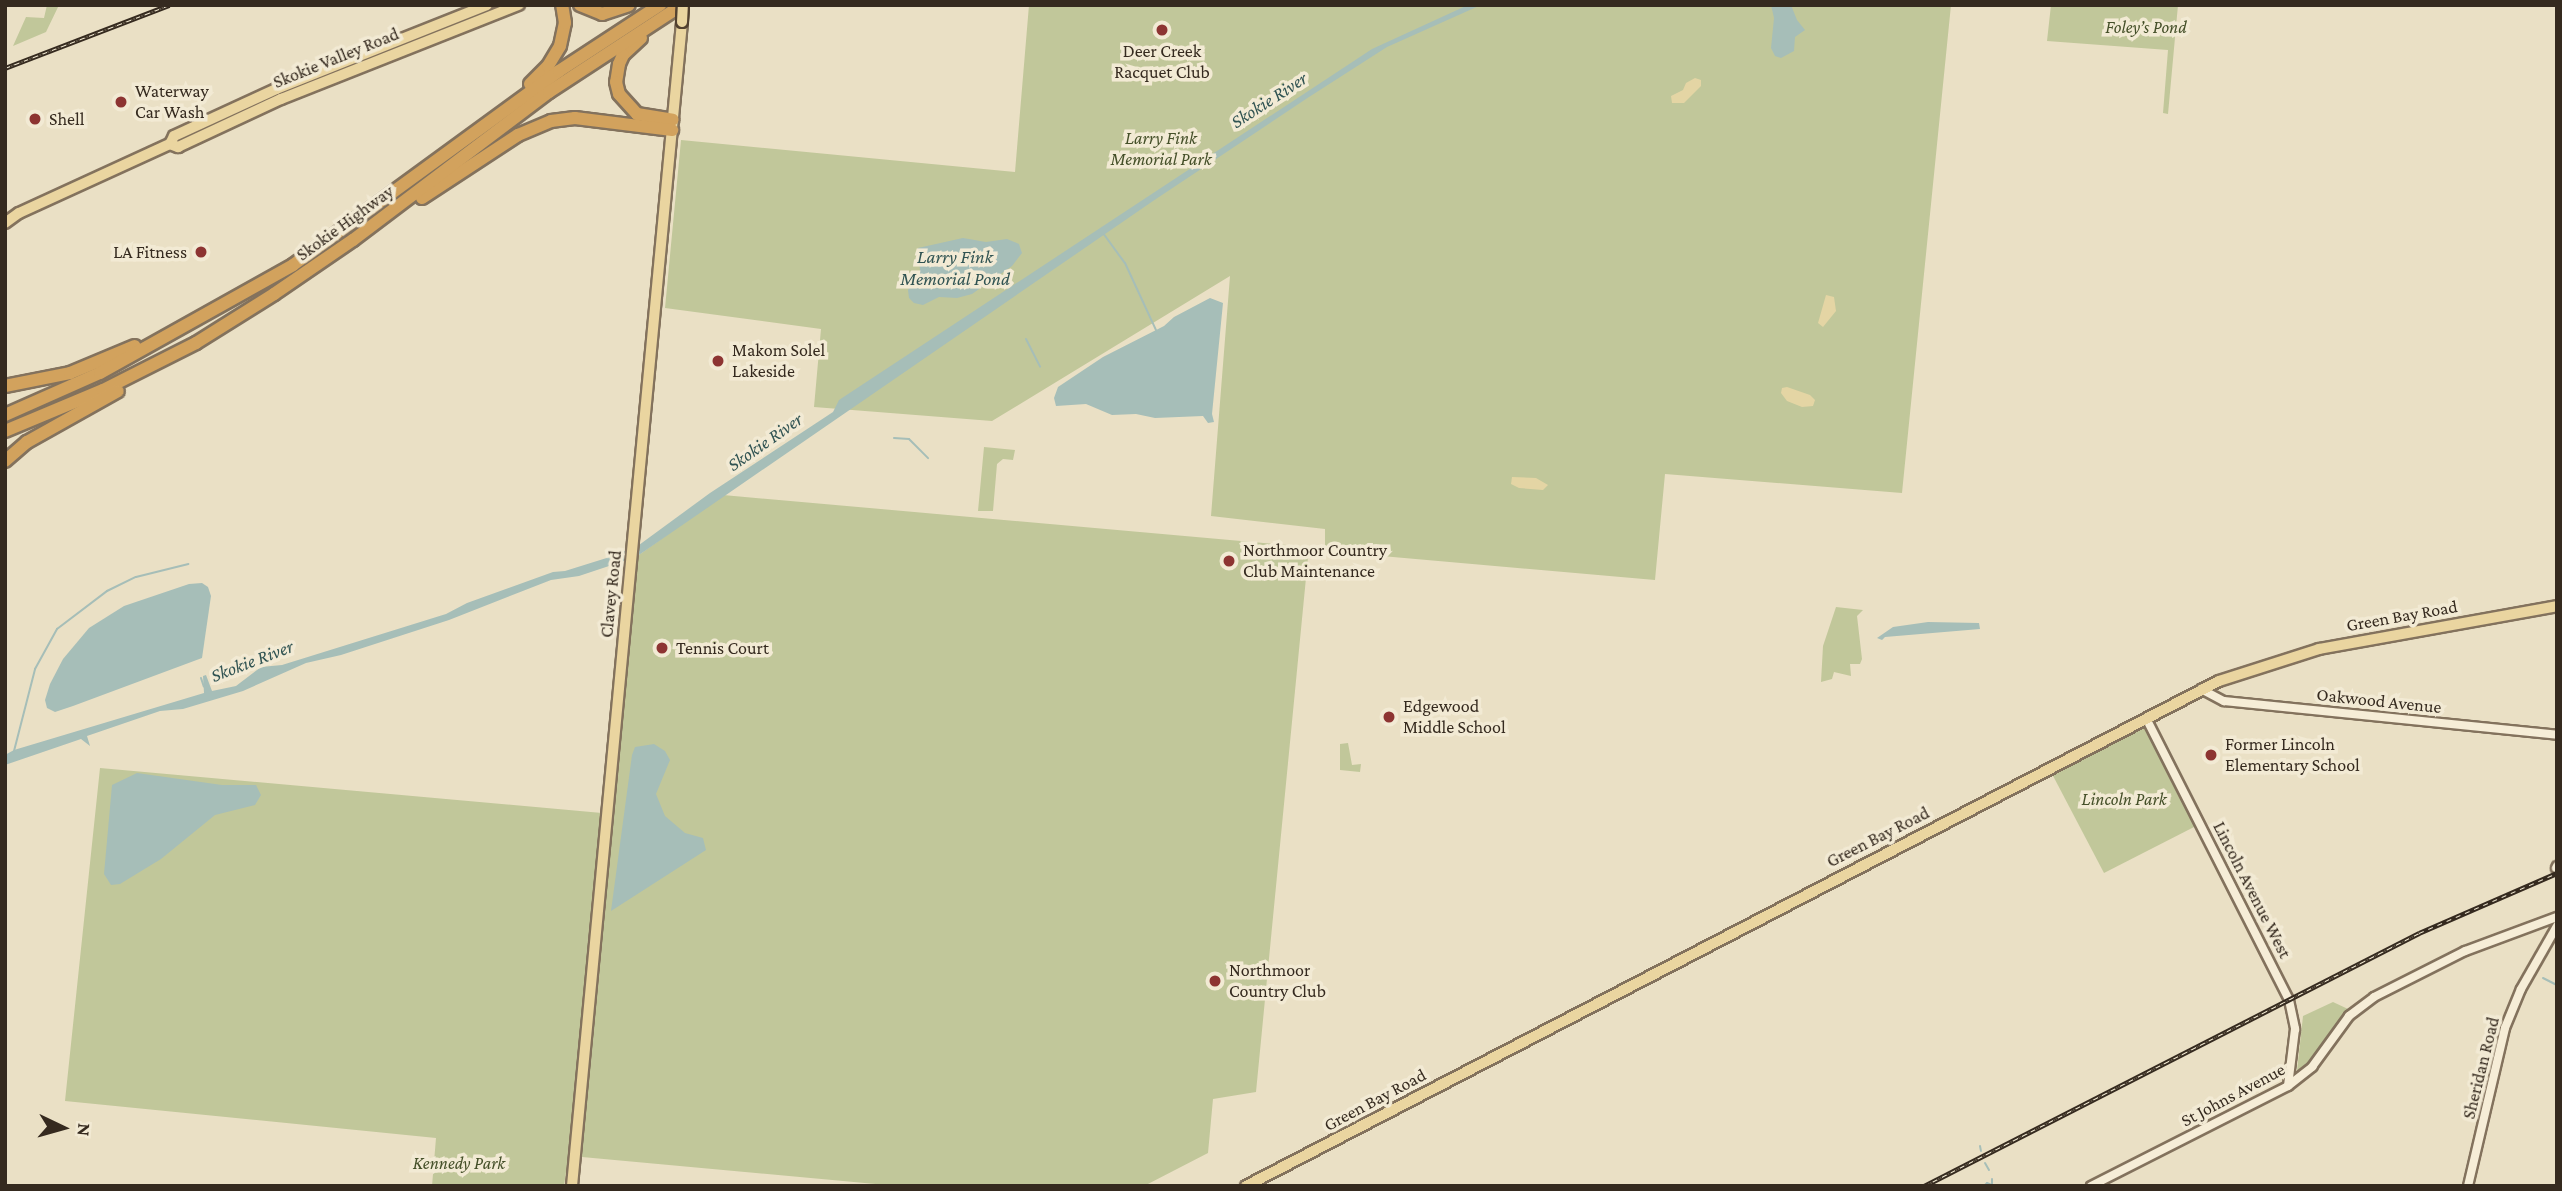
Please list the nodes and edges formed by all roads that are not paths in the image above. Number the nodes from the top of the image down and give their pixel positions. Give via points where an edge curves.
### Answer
1 (487, 5) edge
2 (519, 5) edge
3 (562, 5) edge
4 (580, 5) edge
5 (629, 5) edge
6 (660, 5) edge
7 (683, 5) edge
8 (694, 5) edge
9 (322, 76) junction
10 (676, 85) junction
11 (646, 117) junction
12 (673, 125) junction
13 (461, 142) junction
14 (7, 220) edge
15 (353, 240) junction
16 (244, 294) junction
17 (196, 343) junction
18 (5, 386) edge
19 (5, 415) edge
20 (5, 431) edge
21 (5, 461) edge
22 (2557, 606) edge
23 (2201, 689) junction
24 (2146, 718) junction
25 (2557, 735) edge
26 (2557, 917) edge
27 (2557, 926) edge
28 (2288, 1086) junction
29 (572, 1186) edge
30 (1246, 1186) edge
31 (2091, 1186) edge
32 (2468, 1186) edge

1 - 9 main road, Skokie Valley Road
2 - 9 main road, Skokie Valley Road
3 - 13 highway via 563,39 548,66
4 - 5 highway via 602,14
6 - 13 highway, Skokie Highway
7 - 10 main road, Clavey Road, bridge
7 - 15 highway, Skokie Highway via 549,92
8 - 11 highway via 639,39 619,64 619,94 631,110
9 - 14 main road, Skokie Valley Road via 174,136 170,144
10 - 11 main road via 663,112
10 - 12 main road, Clavey Road
11 - 12 highway
12 - 15 highway via 575,118 538,125
12 - 29 main road, Clavey Road
13 - 16 highway, Skokie Highway via 293,265
15 - 17 highway, Skokie Highway
16 - 18 highway via 93,365
16 - 19 highway, Skokie Highway via 100,373
17 - 20 highway, Skokie Highway via 103,390
17 - 21 highway via 27,442
22 - 23 main road, Green Bay Road via 2319,649
23 - 24 main road, Green Bay Road
23 - 25 street, Oakwood Avenue via 2224,701
24 - 28 street, Lincoln Avenue West via 2294,1012
24 - 30 main road, Green Bay Road
26 - 28 street, St Johns Avenue via 2465,951 2374,997 2349,1016 2312,1067
27 - 32 street, Sheridan Road via 2505,1028
28 - 31 street, St Johns Avenue

